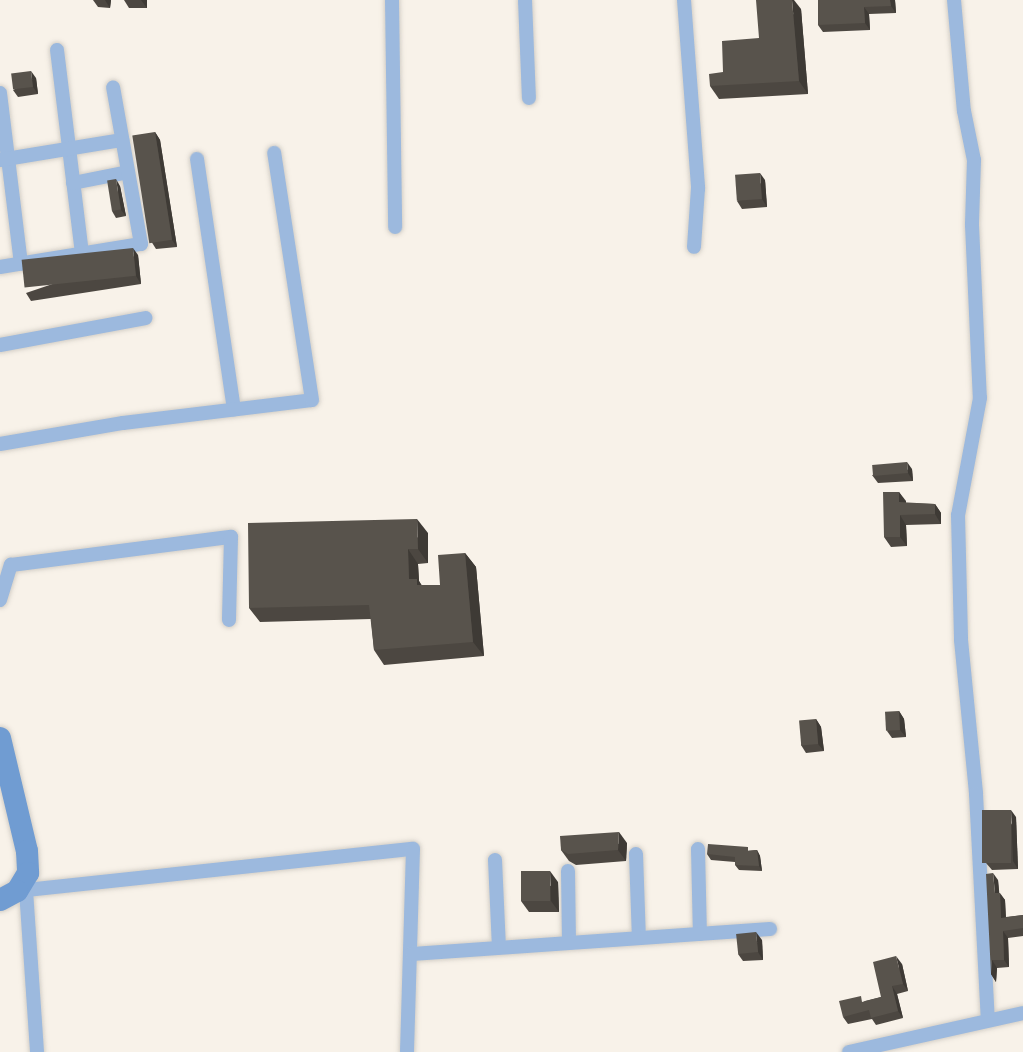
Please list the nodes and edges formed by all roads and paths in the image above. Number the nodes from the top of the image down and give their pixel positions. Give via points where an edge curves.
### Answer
1 (392, 0) edge
2 (525, 0) edge
3 (684, 0) edge
4 (954, 0) edge
5 (57, 50) dead end
6 (113, 87) dead end
7 (0, 93) edge
8 (529, 98) dead end
9 (122, 140) junction
10 (69, 149) junction
11 (274, 153) dead end
12 (197, 159) dead end
13 (4, 160) edge
14 (128, 172) junction
15 (73, 183) junction
16 (395, 227) dead end
17 (694, 247) dead end
18 (82, 254) junction
19 (21, 264) junction
20 (0, 267) edge
21 (146, 318) dead end
22 (0, 345) edge
23 (234, 409) junction
24 (0, 444) edge
25 (0, 600) edge
26 (229, 620) dead end
27 (0, 738) edge
28 (698, 849) dead end
29 (636, 854) dead end
30 (495, 860) dead end
31 (568, 871) dead end
32 (14, 894) edge
33 (770, 929) dead end
34 (700, 934) junction
35 (639, 938) junction
36 (569, 941) junction
37 (499, 947) junction
38 (412, 954) junction
39 (1023, 1013) edge
40 (988, 1020) junction
41 (867, 1050) edge
42 (37, 1052) edge
43 (407, 1052) edge
44 (849, 1052) edge

1 - 16 street
2 - 8 street
3 - 17 street via 698,188
4 - 40 street via 974,160 980,398 958,515 961,640 976,794
5 - 10 street
6 - 9 street
7 - 13 street
9 - 10 street
9 - 14 street
10 - 13 street
10 - 15 street
11 - 23 street via 312,400
12 - 23 street
13 - 19 street
14 - 15 street
14 - 18 street via 141,244
15 - 18 street
18 - 19 street
19 - 20 street
21 - 22 street
23 - 24 street
25 - 26 street via 11,565 231,537
27 - 32 street via 27,851 28,873
28 - 34 street
29 - 35 street
30 - 37 street
31 - 36 street
32 - 38 street via 413,849
32 - 42 street
33 - 34 street
34 - 35 street
35 - 36 street
36 - 37 street
37 - 38 street
38 - 43 street
39 - 40 street
40 - 41 street
41 - 44 street

